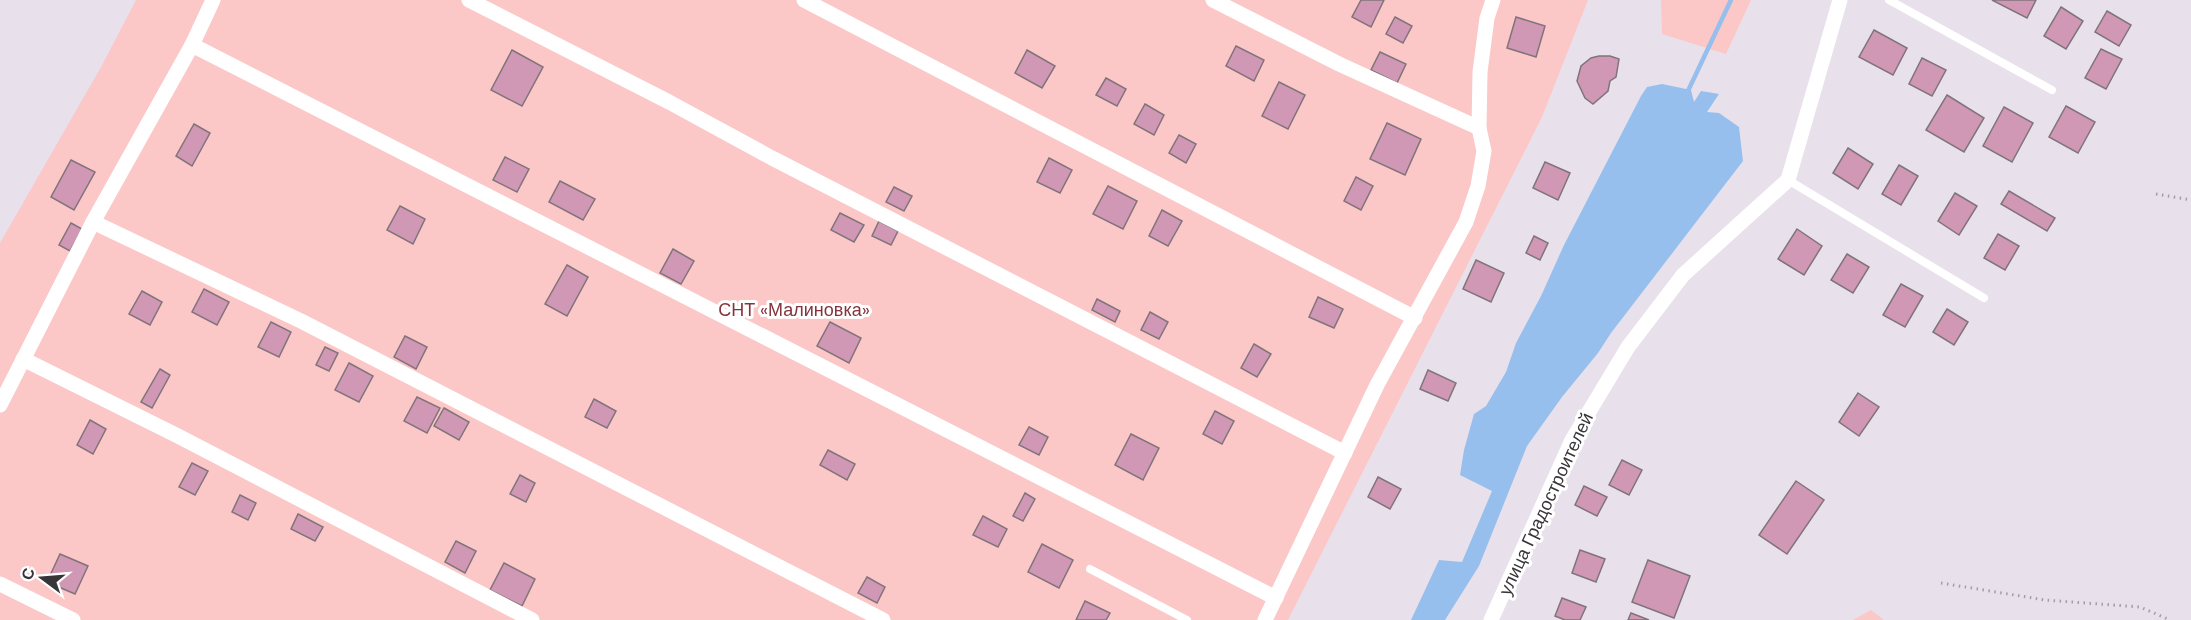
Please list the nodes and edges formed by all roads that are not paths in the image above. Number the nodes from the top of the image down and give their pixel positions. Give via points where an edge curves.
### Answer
1 (213, 0) edge
2 (469, 0) edge
3 (804, 0) edge
4 (1213, 0) edge
5 (1493, 0) edge
6 (1840, 0) edge
7 (1889, 0) edge
8 (192, 45) junction
9 (2052, 90) dead end
10 (1479, 128) junction
11 (1788, 180) junction
12 (93, 222) junction
13 (1984, 298) dead end
14 (1415, 318) junction
15 (23, 359) junction
16 (0, 405) edge
17 (1346, 453) junction
18 (1090, 569) dead end
19 (0, 584) edge
20 (1276, 598) junction
21 (73, 620) edge
22 (532, 620) edge
23 (883, 620) edge
24 (1187, 620) edge
25 (1265, 620) edge
26 (1491, 620) edge

1 - 8 street
2 - 17 street
3 - 14 street
4 - 10 street via 1339,64
5 - 10 street via 1480,72
6 - 11 street
7 - 9 lane
8 - 12 street
8 - 20 street
10 - 14 street via 1484,151 1466,222
11 - 13 lane
11 - 26 street, улица Градостроителей via 1683,275 1628,347 1572,440
12 - 15 street
12 - 23 street via 301,321
14 - 17 street via 1377,385
15 - 16 street
15 - 22 street
17 - 20 street
18 - 24 lane
19 - 21 street
20 - 25 street

